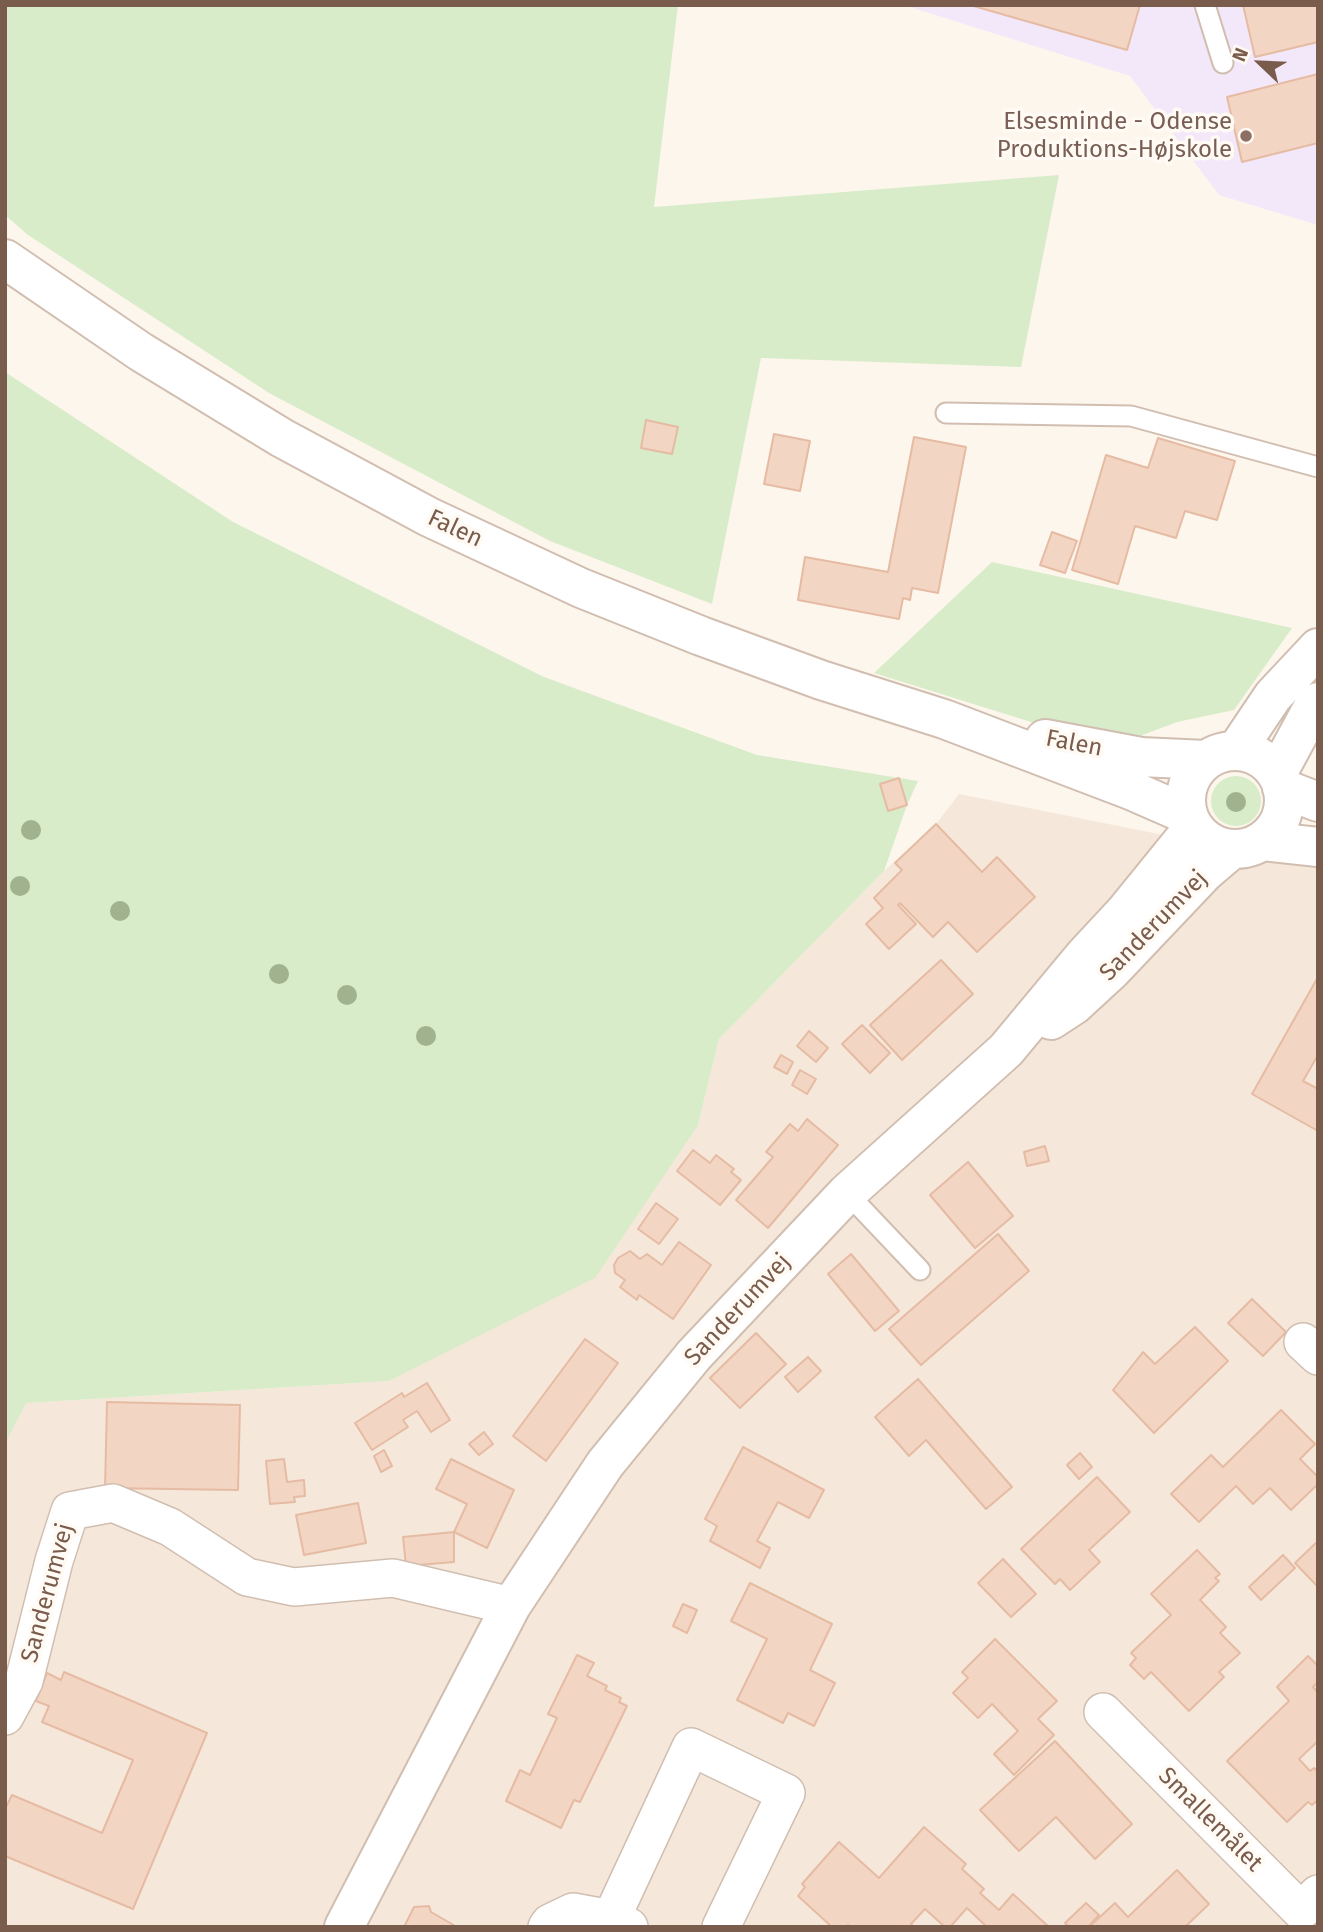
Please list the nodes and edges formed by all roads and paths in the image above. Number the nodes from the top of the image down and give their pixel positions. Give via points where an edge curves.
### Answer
1 (1205, 5) edge
2 (1223, 63) dead end
3 (5, 259) edge
4 (946, 413) dead end
5 (1318, 467) edge
6 (1318, 648) edge
7 (1318, 702) edge
8 (944, 719) junction
9 (1221, 756) junction
10 (1280, 781) junction
11 (1318, 802) edge
12 (1191, 821) junction
13 (1247, 845) junction
14 (1318, 847) edge
15 (1006, 1050) junction
16 (847, 1193) junction
17 (920, 1270) dead end
18 (511, 1606) junction
19 (1103, 1712) dead end
20 (5, 1716) edge
21 (1318, 1894) edge
22 (620, 1923) edge
23 (344, 1927) edge
24 (547, 1927) edge
25 (721, 1927) edge

1 - 2 lane
3 - 8 street, Falen via 153,360 282,438 429,517 581,588 701,636
4 - 5 lane via 1130,416
6 - 9 street
7 - 10 street
8 - 9 street, Falen via 1141,757
8 - 12 street, Falen via 1133,791
9 - 10 street via 1253,754 1266,762
9 - 12 street via 1194,772 1187,787
10 - 11 street
10 - 13 street via 1282,815 1274,830
12 - 13 street via 1202,837 1216,845
12 - 15 street, Sanderumvej via 1125,912
13 - 14 street
13 - 15 street, Sanderumvej via 1205,872 1074,1005
15 - 16 street, Sanderumvej
16 - 17 lane
16 - 18 street, Sanderumvej via 694,1355 606,1464
18 - 20 street, Sanderumvej via 393,1578 294,1587 247,1577 170,1527 113,1503 70,1511 24,1681
18 - 23 street, Sanderumvej
19 - 21 street, Smallemålet via 1301,1911
22 - 24 street via 573,1912
22 - 25 street via 691,1748 786,1793

